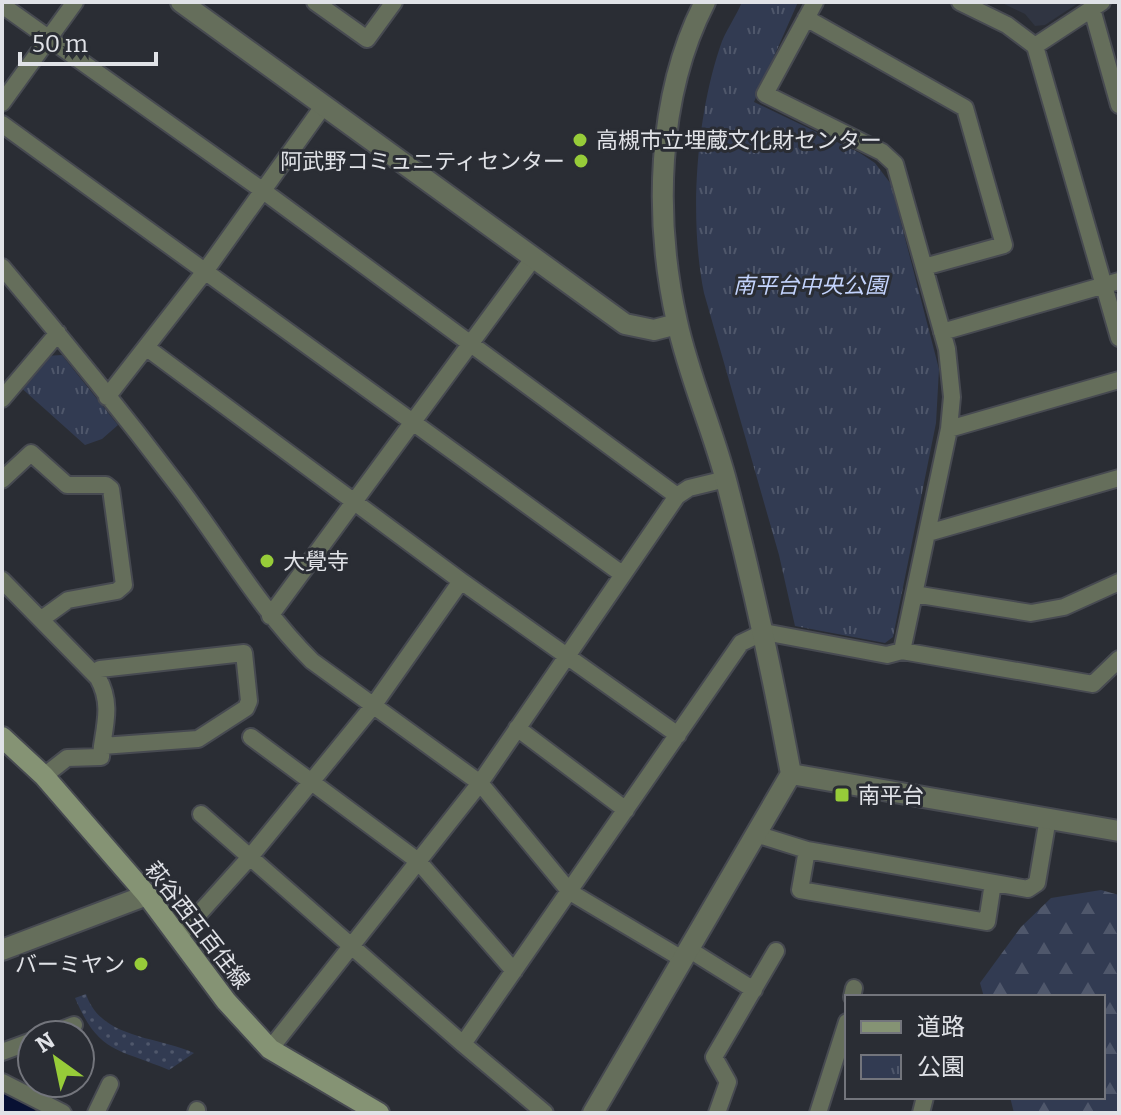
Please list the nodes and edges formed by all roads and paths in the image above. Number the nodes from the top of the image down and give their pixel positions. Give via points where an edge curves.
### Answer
1 (75, 2) edge
2 (181, 2) edge
3 (315, 2) edge
4 (394, 2) edge
5 (705, 2) edge
6 (815, 2) edge
7 (960, 2) edge
8 (2, 5) edge
9 (1097, 6) edge
10 (806, 18) junction
11 (48, 38) junction
12 (1035, 46) junction
13 (2, 103) edge
14 (324, 105) junction
15 (1119, 105) edge
16 (2, 124) edge
17 (262, 190) junction
18 (532, 260) junction
19 (2, 267) edge
20 (924, 267) junction
21 (206, 270) junction
22 (1112, 283) edge
23 (677, 324) junction
24 (942, 332) junction
25 (58, 333) junction
26 (1119, 338) edge
27 (471, 345) junction
28 (147, 348) junction
29 (1119, 380) edge
30 (107, 397) junction
31 (2, 399) edge
32 (413, 423) junction
33 (949, 429) junction
34 (1119, 478) edge
35 (726, 479) junction
36 (2, 480) edge
37 (677, 496) junction
38 (353, 503) junction
39 (928, 533) junction
40 (622, 574) junction
41 (2, 580) edge
42 (461, 581) junction
43 (1119, 582) edge
44 (914, 594) junction
45 (270, 616) junction
46 (43, 618) junction
47 (764, 632) junction
48 (902, 651) junction
49 (565, 657) junction
50 (1119, 659) edge
51 (94, 673) junction
52 (373, 706) junction
53 (517, 728) junction
54 (678, 735) junction
55 (2, 737) edge
56 (251, 737) dead end
57 (102, 746) junction
58 (791, 774) junction
59 (44, 776) junction
60 (311, 782) junction
61 (480, 783) junction
62 (626, 810) junction
63 (201, 814) dead end
64 (1048, 818) junction
65 (1119, 831) edge
66 (759, 835) junction
67 (807, 850) junction
68 (250, 857) junction
69 (418, 861) junction
70 (993, 883) junction
71 (570, 892) junction
72 (147, 895) junction
73 (179, 936) junction
74 (352, 945) junction
75 (2, 950) edge
76 (776, 951) dead end
77 (687, 955) junction
78 (514, 971) junction
79 (754, 990) junction
80 (845, 1027) edge
81 (463, 1044) junction
82 (270, 1049) junction
83 (2, 1082) edge
84 (110, 1084) dead end
85 (63, 1113) edge
86 (96, 1113) edge
87 (379, 1113) edge
88 (545, 1113) edge
89 (593, 1113) edge
90 (717, 1113) edge
91 (818, 1113) edge

1 - 11 street
2 - 14 street
3 - 4 street via 367,39
5 - 23 street via 678,76 663,168 666,262
6 - 10 street
7 - 12 street
8 - 11 street
9 - 12 street
9 - 15 street
10 - 20 street via 765,94 882,152 895,164
10 - 20 street via 965,108 1004,245
11 - 13 street
11 - 17 street
12 - 22 street
14 - 17 street
14 - 18 street
16 - 21 street
17 - 21 street
17 - 27 street
18 - 23 street via 625,324 654,330
18 - 27 street
19 - 25 street
20 - 24 street
21 - 28 street
21 - 32 street
22 - 24 street
22 - 26 street
23 - 35 street
24 - 33 street via 952,381
25 - 30 street
25 - 31 street
27 - 32 street
27 - 37 street
28 - 30 street
28 - 38 street
29 - 33 street
30 - 45 street via 180,488
32 - 38 street
32 - 40 street
33 - 39 street
34 - 39 street
35 - 37 street
35 - 47 street
36 - 46 street via 31,453 67,485 111,489 124,585 68,600
37 - 40 street
38 - 42 street
38 - 45 street
39 - 44 street
40 - 49 street
41 - 46 street
42 - 49 street
42 - 52 street
43 - 44 street via 1064,607 1031,613
44 - 48 street
45 - 52 street via 312,661
46 - 51 street
47 - 48 street via 887,655
47 - 54 street via 741,643
47 - 58 street
48 - 50 street via 1093,684
49 - 53 street
49 - 54 street
51 - 57 street via 106,692
51 - 57 street via 244,653 249,701 211,733 198,739
52 - 60 street
52 - 61 street
53 - 61 street
53 - 62 street
54 - 62 street
55 - 59 main road, 萩谷西五百住線
56 - 60 street
57 - 59 street via 101,757 67,758
58 - 64 street
58 - 66 street
59 - 72 main road, 萩谷西五百住線
60 - 68 street
60 - 69 street
61 - 69 street
61 - 71 street
62 - 71 street
63 - 68 street
64 - 65 street
64 - 70 street via 1037,883 1028,889
66 - 67 street
66 - 77 street
67 - 70 street
67 - 70 street via 800,890 987,922
68 - 73 street
68 - 74 street
69 - 74 street
69 - 78 street
71 - 77 street
71 - 78 street
72 - 73 main road, 萩谷西五百住線
72 - 75 street
73 - 82 main road, 萩谷西五百住線 via 226,1001
74 - 81 street
74 - 82 street
76 - 79 street
77 - 79 street
77 - 89 street
78 - 81 street
79 - 90 street via 714,1057 728,1082
80 - 91 street
81 - 88 street
82 - 87 main road, 萩谷西五百住線
83 - 85 street
84 - 86 street

